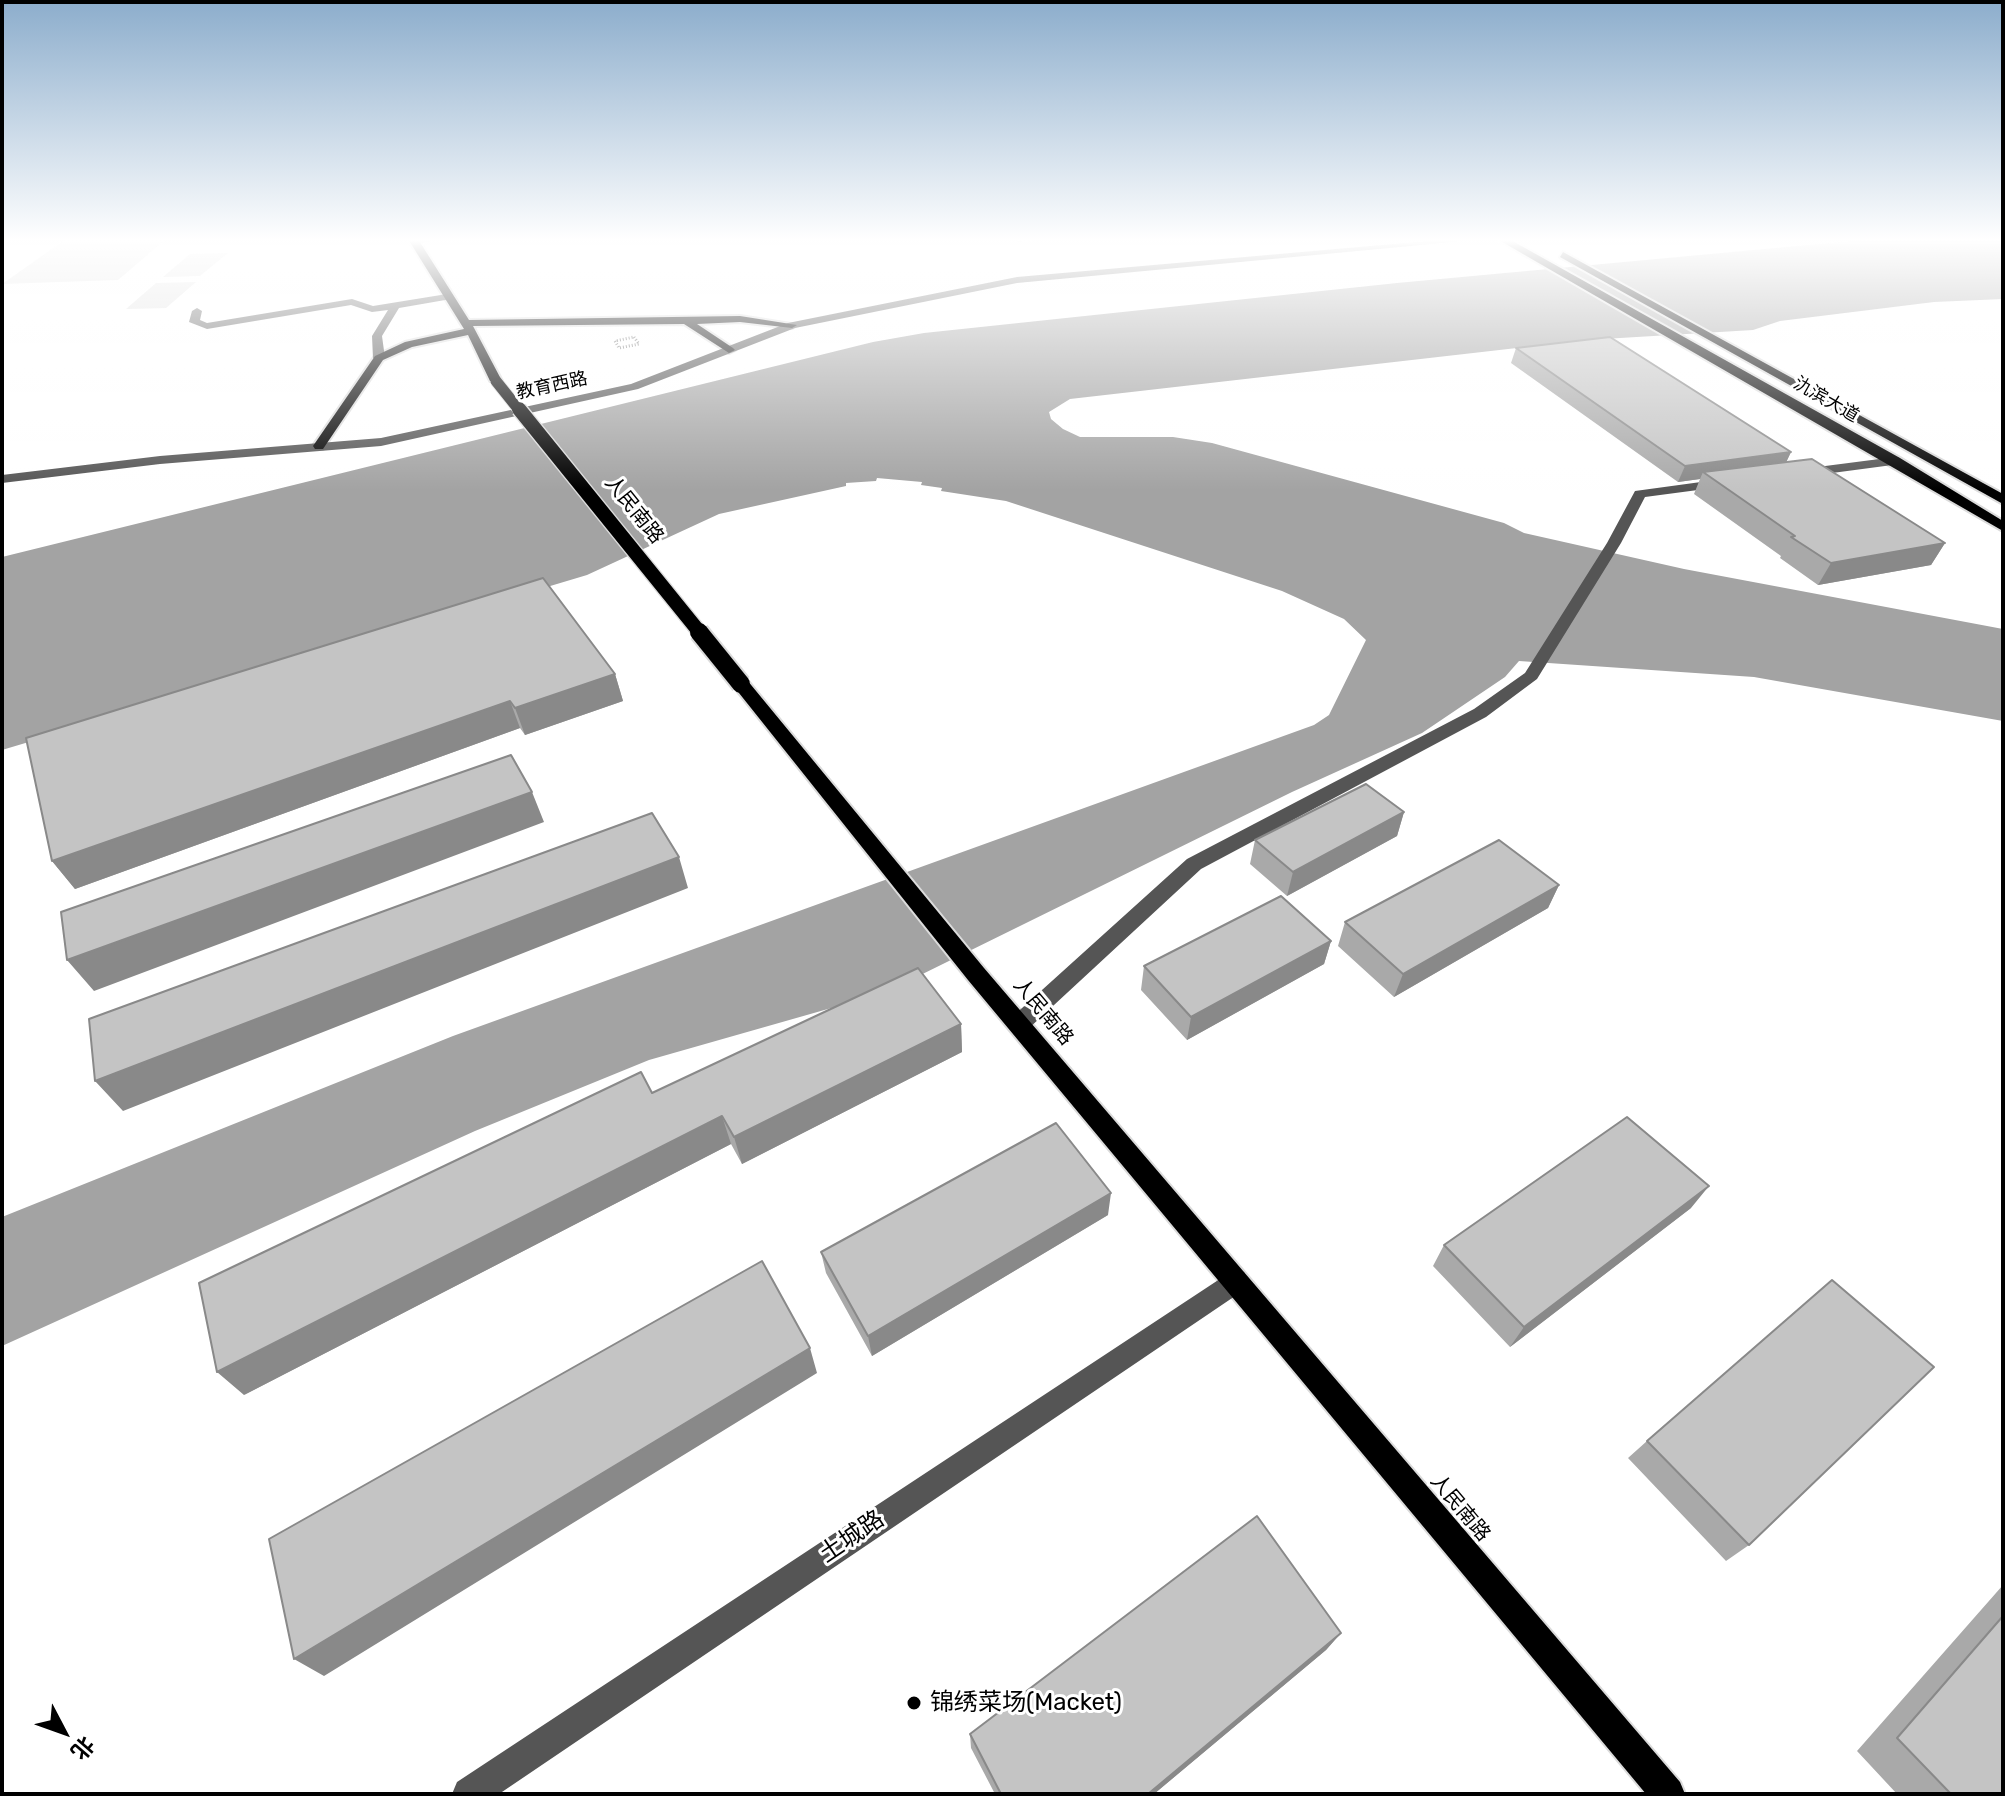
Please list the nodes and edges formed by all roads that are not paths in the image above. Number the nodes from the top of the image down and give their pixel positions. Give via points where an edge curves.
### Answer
1 (197, 323) edge
2 (226, 323) edge
3 (388, 323) edge
4 (465, 323) edge
5 (620, 323) edge
6 (689, 323) edge
7 (773, 323) edge
8 (803, 323) edge
9 (1654, 323) edge
10 (1687, 323) edge
11 (792, 325) junction
12 (468, 327) junction
13 (729, 350) junction
14 (379, 358) junction
15 (319, 446) junction
16 (1895, 461) junction
17 (1790, 475) edge
18 (2, 479) edge
19 (1745, 480) edge
20 (2003, 500) edge
21 (2002, 525) edge
22 (1019, 1024) junction
23 (1235, 1281) junction
24 (469, 1794) edge
25 (1668, 1794) edge

1 - 2 street
3 - 14 street via 377,336
4 - 12 main road, 人民南路
5 - 12 main road
6 - 13 main road
7 - 11 main road
8 - 11 street, 教育西路
9 - 16 main road, 氿滨大道
10 - 20 main road, 氿滨大道
11 - 13 street, 教育西路
12 - 14 main road
12 - 22 main road, 人民南路, bridge via 496,381
13 - 15 street, 教育西路 via 634,387 381,442
14 - 15 main road
15 - 18 street, 教育西路
16 - 17 street
16 - 21 main road, 氿滨大道
19 - 22 street via 1640,494 1531,676 1480,713 1194,864
22 - 23 main road, 人民南路
23 - 24 street, 土城路
23 - 25 main road, 人民南路

